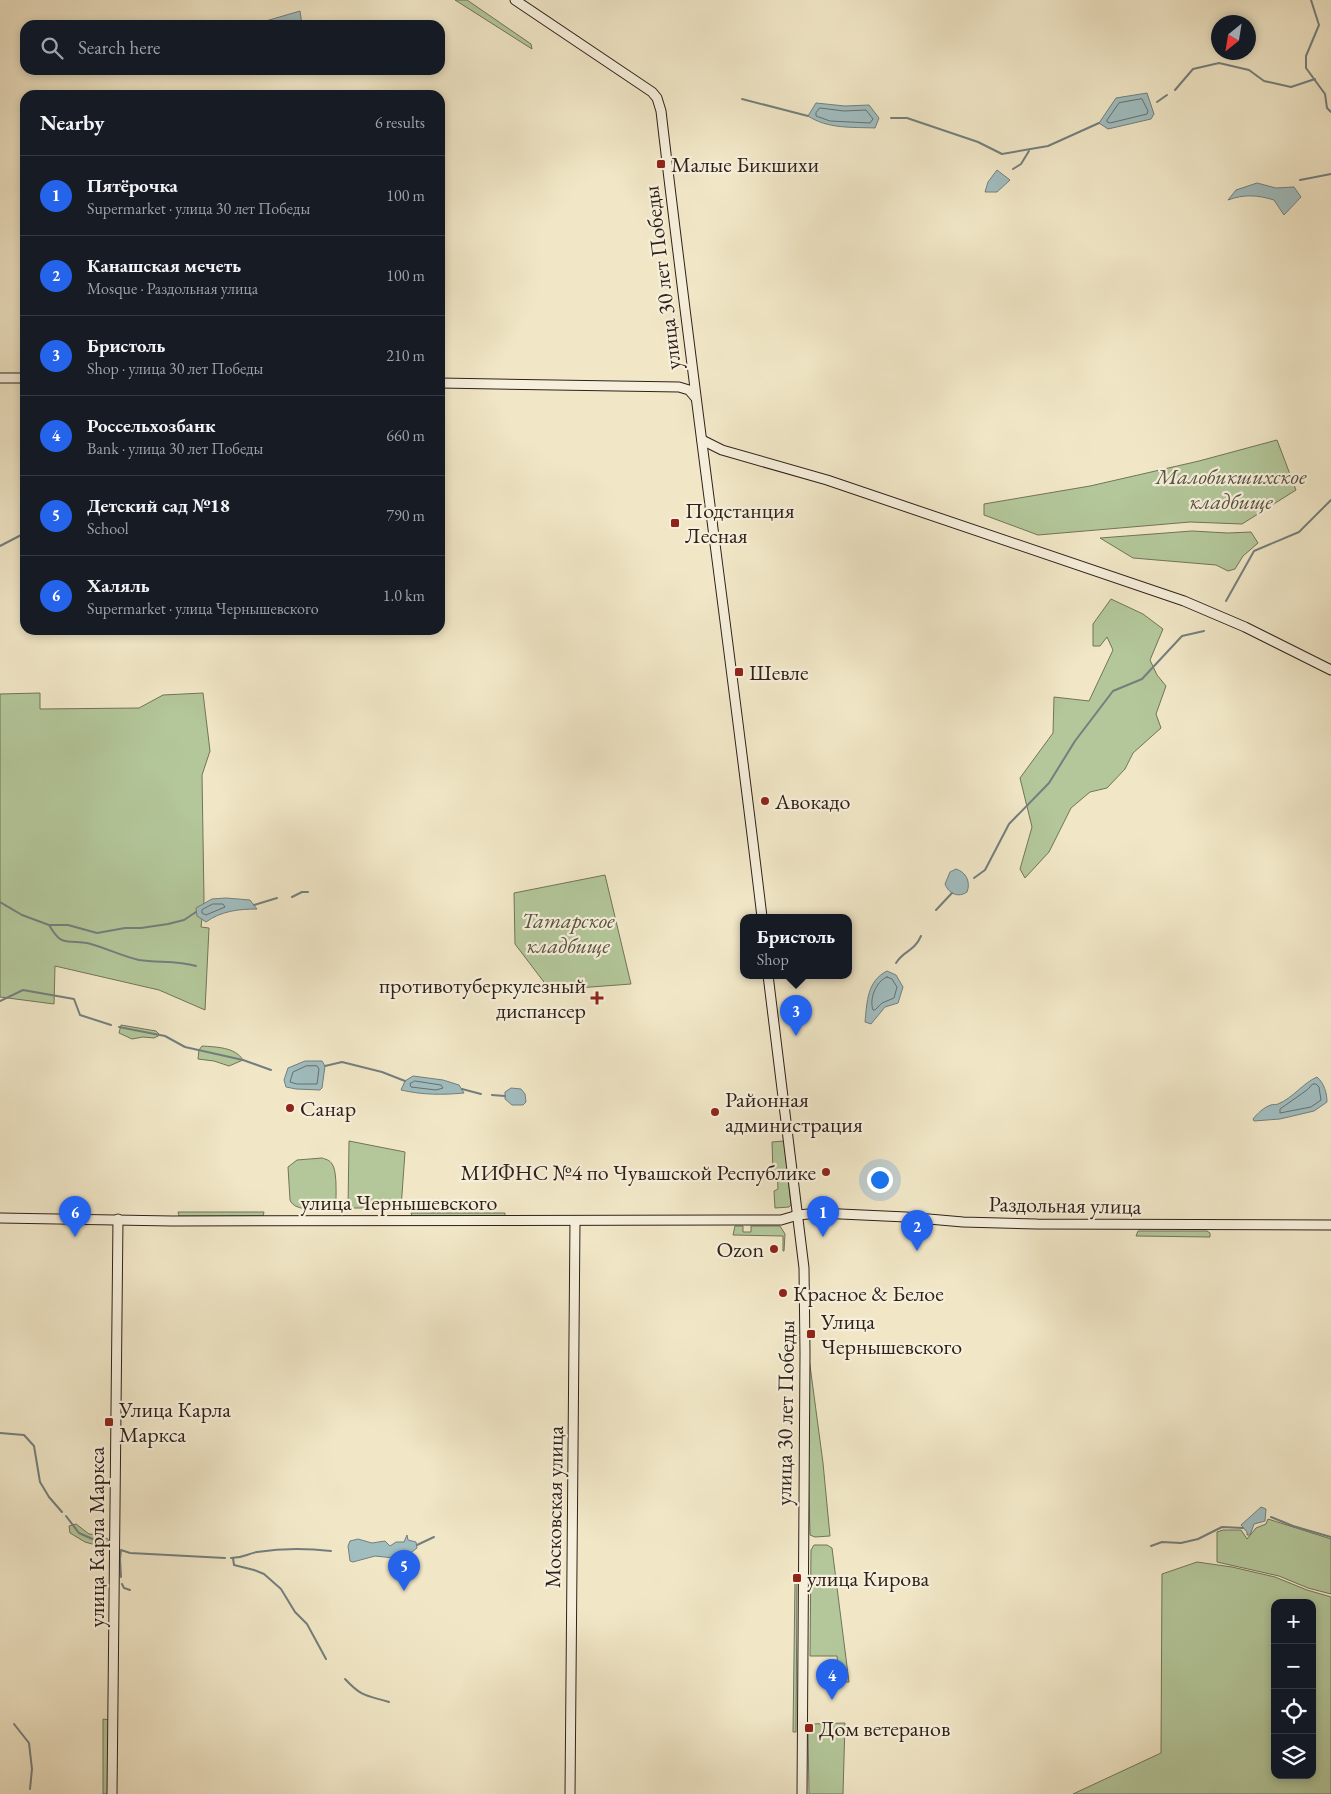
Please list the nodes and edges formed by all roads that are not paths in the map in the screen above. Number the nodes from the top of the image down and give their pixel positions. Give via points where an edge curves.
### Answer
1 (515, 0) edge
2 (692, 371) junction
3 (0, 378) edge
4 (20, 378) edge
5 (445, 383) edge
6 (671, 386) junction
7 (695, 397) junction
8 (702, 440) junction
9 (722, 450) junction
10 (706, 468) junction
11 (1331, 670) edge
12 (762, 914) edge
13 (768, 979) edge
14 (798, 1215) junction
15 (0, 1218) edge
16 (118, 1219) junction
17 (575, 1220) junction
18 (1331, 1225) edge
19 (112, 1794) edge
20 (570, 1794) edge
21 (802, 1794) edge

1 - 2 street, улица 30 лет Победы via 657,98
2 - 6 street via 681,382
2 - 7 street, улица 30 лет Победы
3 - 4 street
5 - 6 street
6 - 7 street via 685,387
7 - 8 street, улица 30 лет Победы
8 - 9 street
8 - 10 street, улица 30 лет Победы
9 - 10 street via 712,456
9 - 11 street via 827,480 1184,601
10 - 12 street, улица 30 лет Победы
13 - 14 street, улица 30 лет Победы
14 - 17 street, улица Чернышевского via 771,1220
14 - 18 street, Раздольная улица via 819,1213 962,1222 1087,1225
14 - 21 street, улица 30 лет Победы via 805,1317
15 - 16 street, улица Чернышевского
16 - 17 street, улица Чернышевского
16 - 19 street, улица Карла Маркса
17 - 20 street, Московская улица

